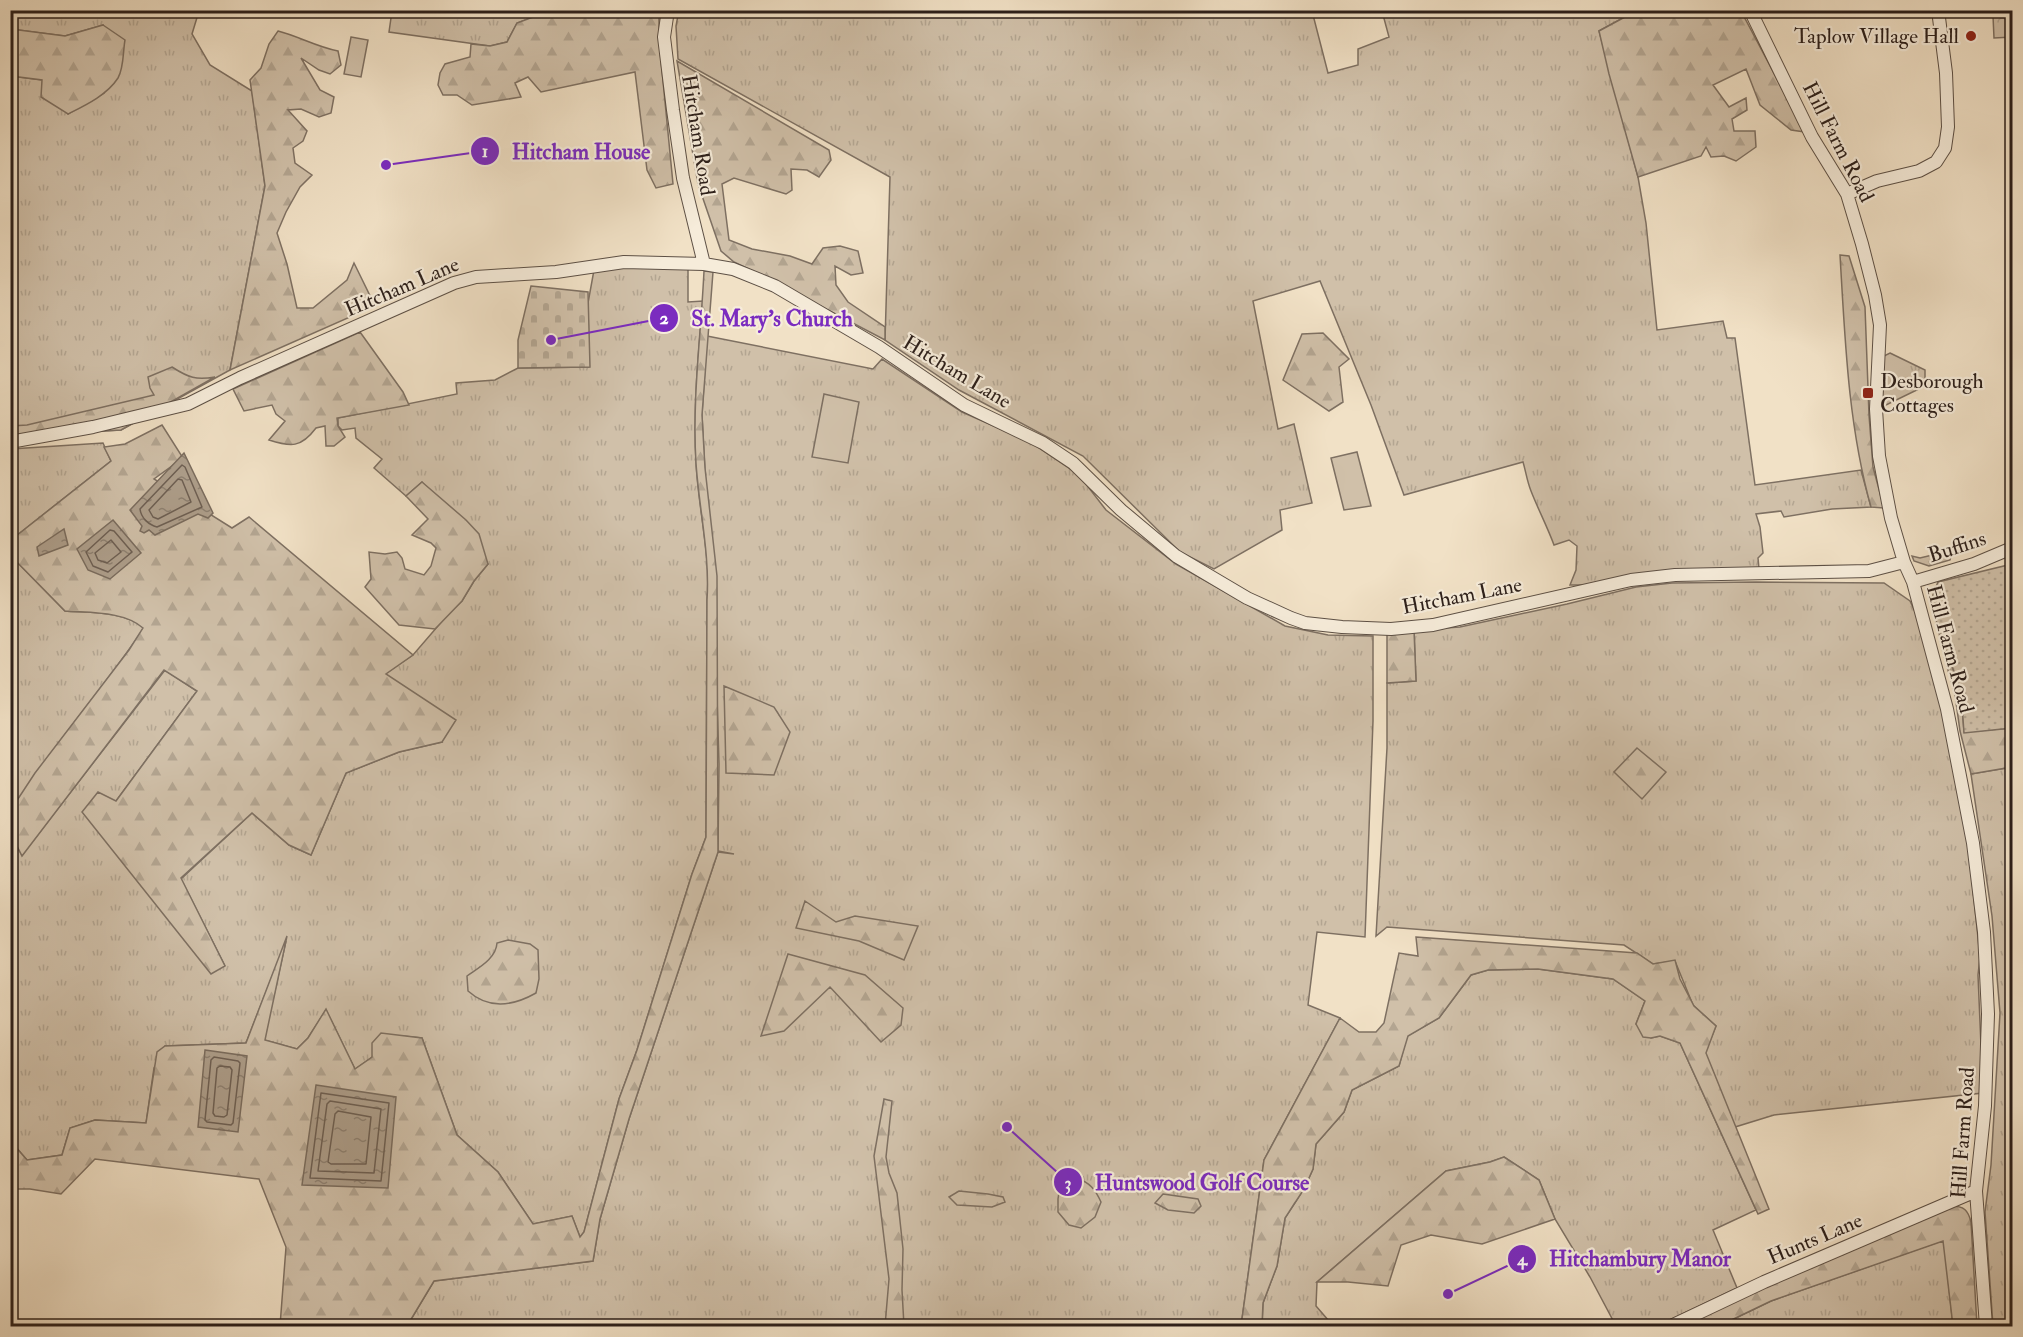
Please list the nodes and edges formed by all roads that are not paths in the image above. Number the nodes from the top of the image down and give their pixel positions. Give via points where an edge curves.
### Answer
1 (668, 10) edge
2 (1750, 10) edge
3 (1938, 10) edge
4 (1847, 194) junction
5 (704, 264) junction
6 (10, 442) edge
7 (2013, 548) edge
8 (1904, 562) junction
9 (1913, 582) junction
10 (1976, 1191) junction
11 (1671, 1326) edge
12 (1986, 1326) edge

1 - 5 street, Hitcham Road via 664,37 673,110 683,178
2 - 4 street, Hill Farm Road via 1812,137
3 - 4 street via 1946,74 1945,148 1935,162 1919,171 1877,181
4 - 8 street, Hill Farm Road via 1880,325 1876,409 1879,456 1890,518
5 - 6 street, Hitcham Lane via 624,262 556,272 476,277 454,283 188,404
5 - 8 street, Hitcham Lane via 733,269 775,286 879,347 964,405 1043,443 1074,463 1121,510 1176,556 1247,598 1305,622 1390,629 1432,625 1631,580 1675,575 1869,571
7 - 9 street, Buffins
8 - 9 street, Hill Farm Road
9 - 10 street, Hill Farm Road via 1947,709 1973,843 1984,932 1986,1083
10 - 11 street, Hunts Lane via 1764,1281
10 - 12 street, Hill Farm Road

